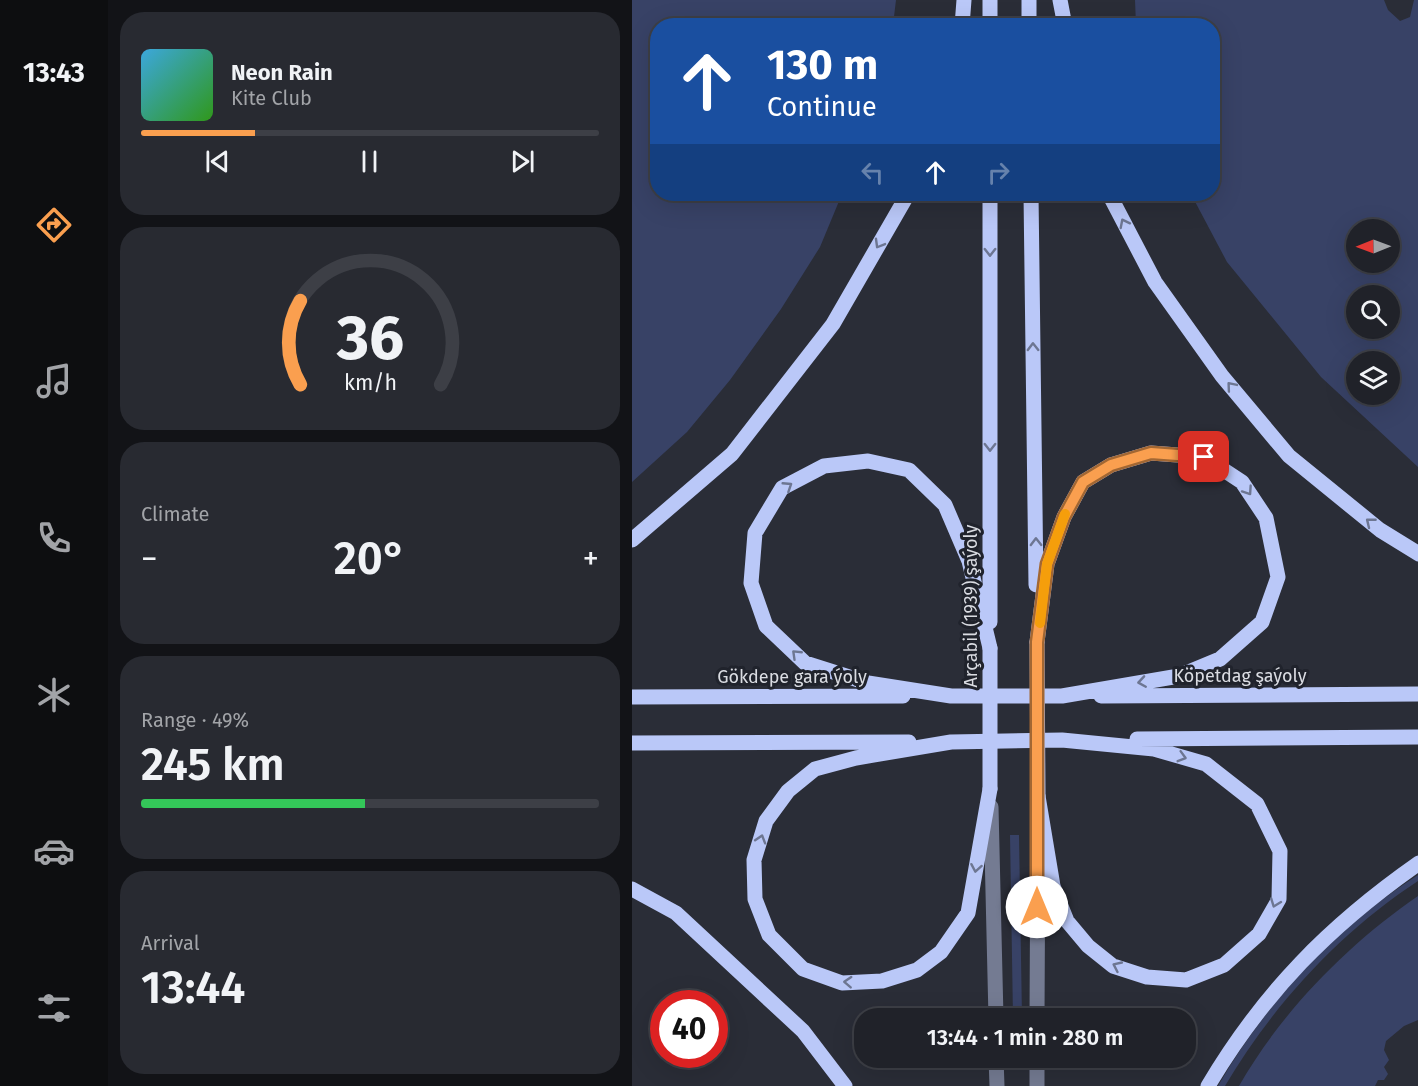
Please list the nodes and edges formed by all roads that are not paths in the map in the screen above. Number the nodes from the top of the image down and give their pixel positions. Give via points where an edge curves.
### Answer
1 (964, 0) edge
2 (990, 0) edge
3 (1029, 0) edge
4 (1060, 0) edge
5 (963, 18) edge
6 (990, 18) edge
7 (1029, 18) edge
8 (1063, 18) edge
9 (904, 201) edge
10 (990, 201) edge
11 (1031, 201) edge
12 (1113, 201) edge
13 (632, 540) edge
14 (1418, 554) edge
15 (1037, 642) junction
16 (990, 648) junction
17 (1418, 694) edge
18 (951, 696) junction
19 (1062, 696) junction
20 (632, 697) edge
21 (1418, 737) edge
22 (1062, 740) junction
23 (951, 742) junction
24 (632, 743) edge
25 (990, 789) junction
26 (1038, 796) junction
27 (1418, 863) edge
28 (632, 889) edge
29 (996, 1008) edge
30 (1037, 1008) edge
31 (996, 1068) edge
32 (1037, 1068) edge
33 (845, 1086) edge
34 (997, 1086) edge
35 (1037, 1086) edge
36 (1208, 1086) edge

1 - 5 main road
2 - 6 main road
3 - 7 main road
4 - 8 main road
9 -> 13 main road via 833,324 732,453
10 -> 16 main road, Arçabil (1939) şaýoly
15 -> 11 main road
14 -> 12 main road via 1380,531 1289,456 1222,376 1155,282
15 -> 19 main road via 1047,564 1064,517 1083,482 1111,465 1151,453 1204,457 1242,482 1266,518 1278,577 1262,622 1220,659 1179,676
15 - 26 main road, bridge
18 -> 16 main road via 868,683 805,663 766,626 751,583 755,533 782,488 824,466 868,461 909,470 945,505 969,561
16 - 25 main road, Arçabil (1939) şaýoly, bridge
17 - 19 main road, Köpetdag şaýoly
18 - 19 main road
18 - 20 main road, Gökdepe gara ýoly
21 - 22 main road
22 - 23 main road
22 -> 26 main road via 1154,749 1206,764 1257,804 1280,851 1279,899 1259,934 1215,969 1186,980 1147,977 1113,966 1088,946 1067,921 1053,886
23 - 24 main road
25 -> 23 main road via 968,913 941,952 917,970 882,981 842,983 803,969 769,935 755,898 754,860 766,821 788,791 815,768
25 - 29 street, Arçabil (1939) şaýoly
26 - 30 street
27 - 36 main road via 1350,914 1303,958 1262,1005
28 - 33 main road via 676,913 803,1031
31 - 34 street
32 - 35 street

